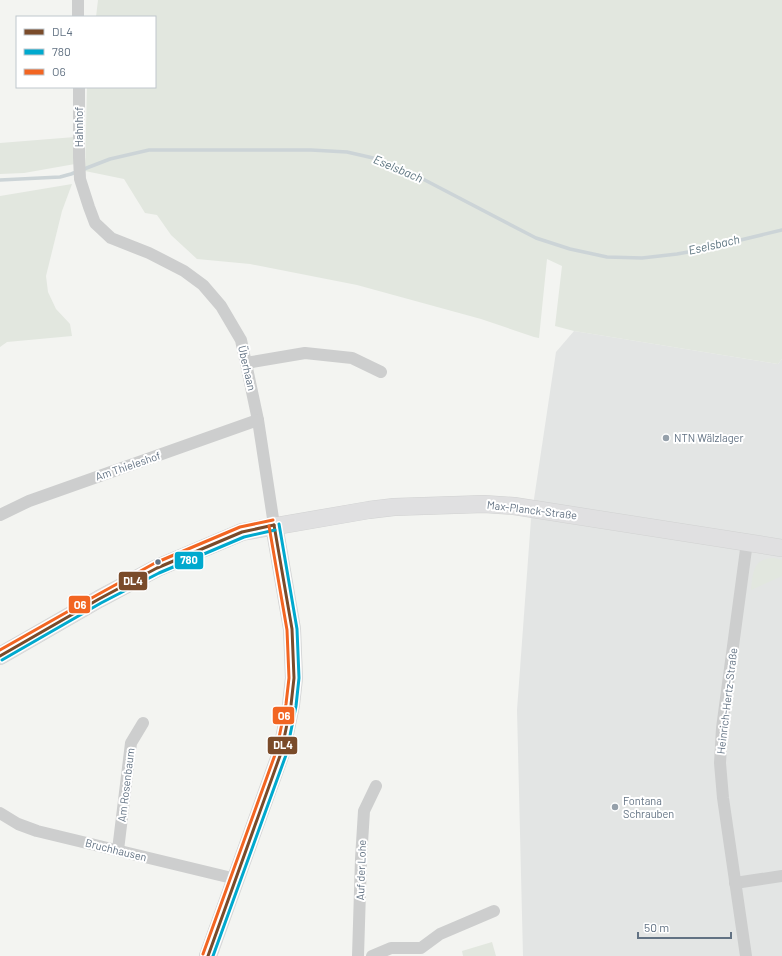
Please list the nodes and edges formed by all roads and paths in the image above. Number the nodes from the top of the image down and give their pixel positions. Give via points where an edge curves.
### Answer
1 (78, 0) edge
2 (78, 16) edge
3 (79, 88) edge
4 (80, 166) joint
5 (246, 363) junction
6 (381, 372) dead end
7 (258, 420) junction
8 (0, 515) edge
9 (274, 525) junction
10 (747, 542) junction
11 (782, 548) edge
12 (0, 656) edge
13 (143, 723) dead end
14 (376, 786) dead end
15 (0, 813) edge
16 (118, 850) junction
17 (782, 876) edge
18 (236, 879) junction
19 (735, 883) junction
20 (494, 911) dead end
21 (208, 956) edge
22 (358, 956) edge
23 (372, 956) edge
24 (746, 956) edge

1 - 2 street
3 - 4 street, Hahnhof
4 - 5 street, Überhaan via 80,179 95,223 111,238 149,253 184,271 203,285 221,306 241,340
5 - 6 street via 305,353 352,358
5 - 7 street, Überhaan
7 - 8 street, Am Thieleshof via 29,500
7 - 9 street, Überhaan
9 - 10 street, Max-Planck-Straße via 369,510 484,504 514,506
9 - 12 street, Max-Planck-Straße via 242,532 157,568 99,598
9 - 18 street via 292,629 294,678 281,753
10 - 11 street, Max-Planck-Straße
10 - 19 street, Heinrich-Hertz-Straße via 720,753 722,798
13 - 16 street, Am Rosenbaum via 131,743
14 - 22 street, Auf der Lohe via 364,811
15 - 16 street, Bruchhausen via 18,824 37,831
16 - 18 street, Bruchhausen
17 - 19 street
18 - 21 street
19 - 24 street, Heinrich-Hertz-Straße
20 - 23 street via 440,934 421,948 391,948

